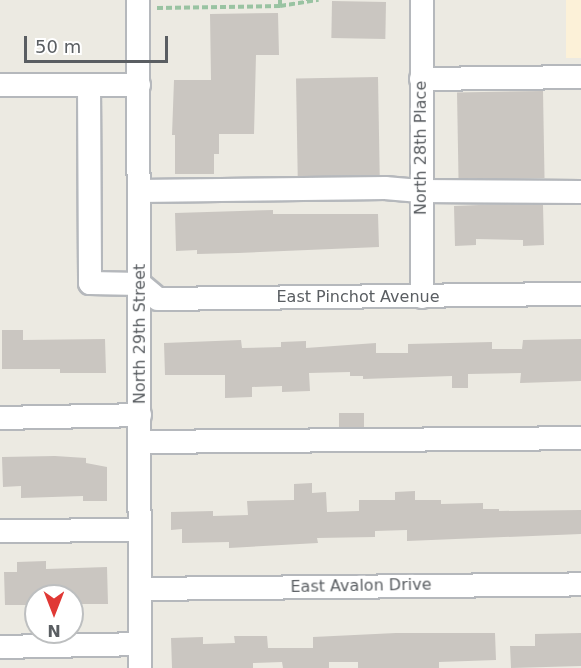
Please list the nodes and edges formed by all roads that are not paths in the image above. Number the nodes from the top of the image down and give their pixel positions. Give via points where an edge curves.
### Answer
1 (422, 0) edge
2 (146, 4) edge
3 (581, 77) edge
4 (421, 79) junction
5 (0, 85) edge
6 (88, 85) junction
7 (139, 85) junction
8 (139, 191) junction
9 (420, 191) junction
10 (581, 192) edge
11 (140, 284) junction
12 (581, 294) edge
13 (422, 297) junction
14 (140, 415) junction
15 (0, 417) edge
16 (581, 438) edge
17 (139, 442) junction
18 (139, 530) junction
19 (0, 531) edge
20 (581, 584) edge
21 (140, 589) junction
22 (140, 644) junction
23 (0, 647) edge
24 (140, 668) edge

1 - 4 street, North 28th Place
2 - 7 street, North 29th Street
3 - 4 street
4 - 9 street, North 28th Place
5 - 6 street
6 - 7 street
6 - 11 street via 90,283
7 - 8 street, North 29th Street
8 - 9 street
8 - 11 street, North 29th Street
9 - 10 street
9 - 13 street, North 28th Place
11 - 13 street, East Pinchot Avenue via 158,299
11 - 14 street, North 29th Street
12 - 13 street, East Pinchot Avenue
14 - 15 street
14 - 17 street, North 29th Street
16 - 17 street
17 - 18 street, North 29th Street
18 - 19 street
18 - 21 street, North 29th Street
20 - 21 street, East Avalon Drive
21 - 22 street, North 29th Street
22 - 23 street
22 - 24 street, North 29th Street

